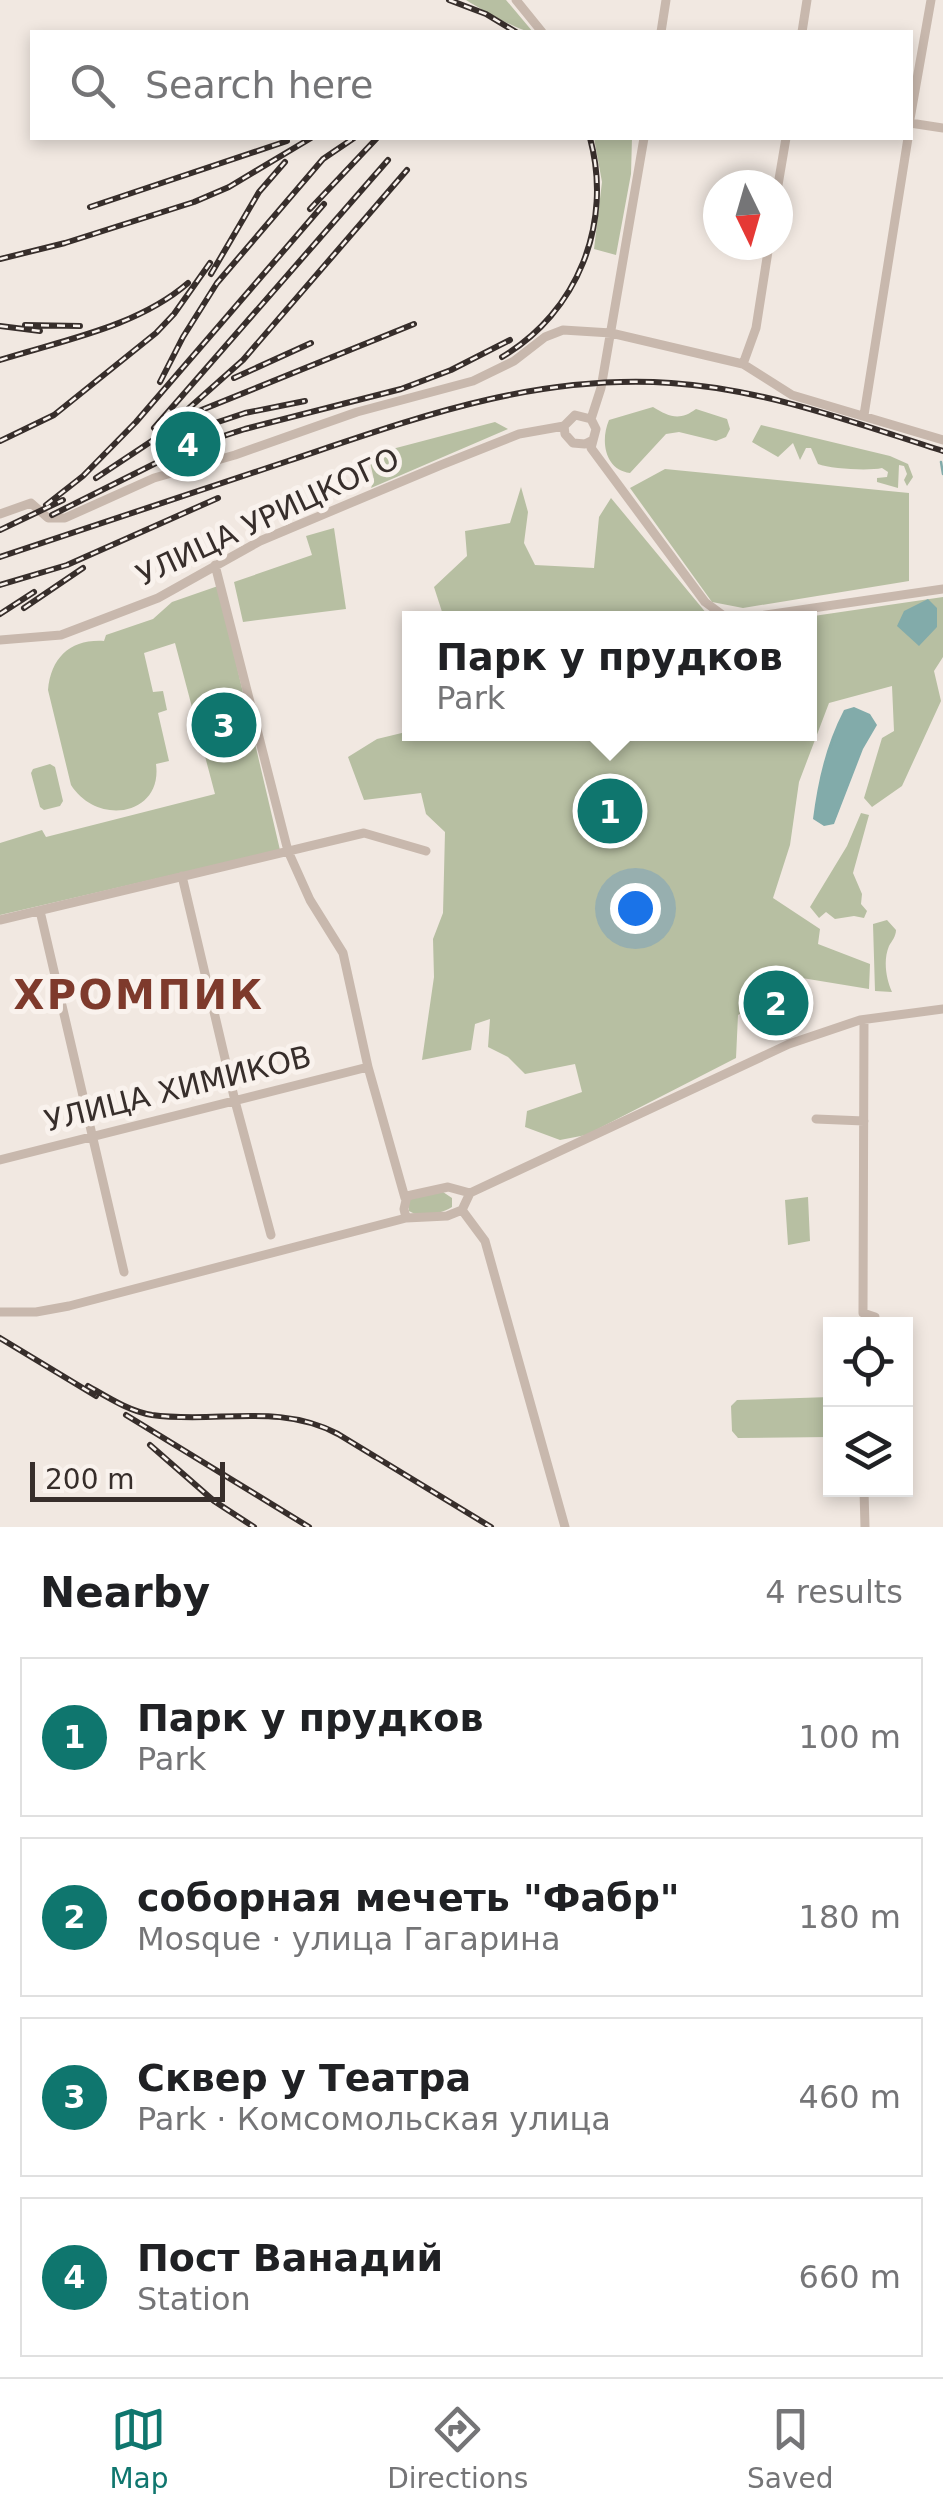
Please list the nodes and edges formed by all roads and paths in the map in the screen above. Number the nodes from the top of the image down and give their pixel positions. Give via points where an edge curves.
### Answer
1 (516, 0) edge
2 (666, 0) edge
3 (807, 0) edge
4 (931, 0) edge
5 (524, 5) edge
6 (541, 30) edge
7 (662, 30) edge
8 (802, 30) edge
9 (913, 104) edge
10 (913, 122) edge
11 (943, 128) edge
12 (644, 140) edge
13 (786, 140) edge
14 (908, 140) edge
15 (781, 170) edge
16 (767, 260) edge
17 (610, 333) junction
18 (743, 364) junction
19 (864, 415) junction
20 (590, 416) junction
21 (561, 429) junction
22 (943, 440) edge
23 (589, 444) junction
24 (0, 514) edge
25 (215, 565) junction
26 (943, 589) edge
27 (717, 611) edge
28 (793, 611) edge
29 (0, 640) edge
30 (288, 851) junction
31 (426, 851) dead end
32 (182, 876) junction
33 (40, 910) junction
34 (0, 920) edge
35 (943, 1009) edge
36 (864, 1020) junction
37 (368, 1067) junction
38 (235, 1100) junction
39 (816, 1120) dead end
40 (864, 1122) junction
41 (92, 1137) junction
42 (0, 1160) edge
43 (470, 1193) junction
44 (405, 1198) junction
45 (462, 1210) junction
46 (406, 1218) junction
47 (271, 1234) dead end
48 (124, 1272) dead end
49 (0, 1312) edge
50 (873, 1317) edge
51 (864, 1497) edge
52 (565, 1527) edge
53 (864, 1527) edge

1 - 5 street
2 - 7 street
3 - 8 street
4 - 9 street
5 - 6 street
10 - 11 street
12 - 17 street
13 - 15 street
14 - 19 street
16 - 18 street
17 - 18 street
17 - 20 street
17 - 24 street via 557,331 473,381 154,478 64,518 48,518 31,502
18 - 19 street via 792,396
19 - 22 street
20 - 21 street via 575,415
20 - 23 street via 596,429
21 - 23 street via 573,443
21 - 25 street, УЛИЦА УРИЦКОГО via 519,434 461,456
23 - 27 street
25 - 29 street, УЛИЦА УРИЦКОГО via 158,598 61,636
25 - 30 street
26 - 28 street
30 - 31 street via 364,833
30 - 32 street
30 - 37 street via 343,953
32 - 33 street
32 - 38 street
33 - 34 street
33 - 41 street
35 - 36 street
36 - 40 street
36 - 43 street via 752,1059
37 - 38 street, УЛИЦА ХИМИКОВ
37 - 44 street
38 - 41 street, УЛИЦА ХИМИКОВ
38 - 47 street
39 - 40 street
40 - 50 street via 863,1313
41 - 42 street, УЛИЦА ХИМИКОВ
41 - 48 street
43 - 44 street via 448,1188
43 - 45 street
44 - 46 street
45 - 46 street
45 - 52 street via 485,1241
46 - 49 street via 69,1306
51 - 53 street

